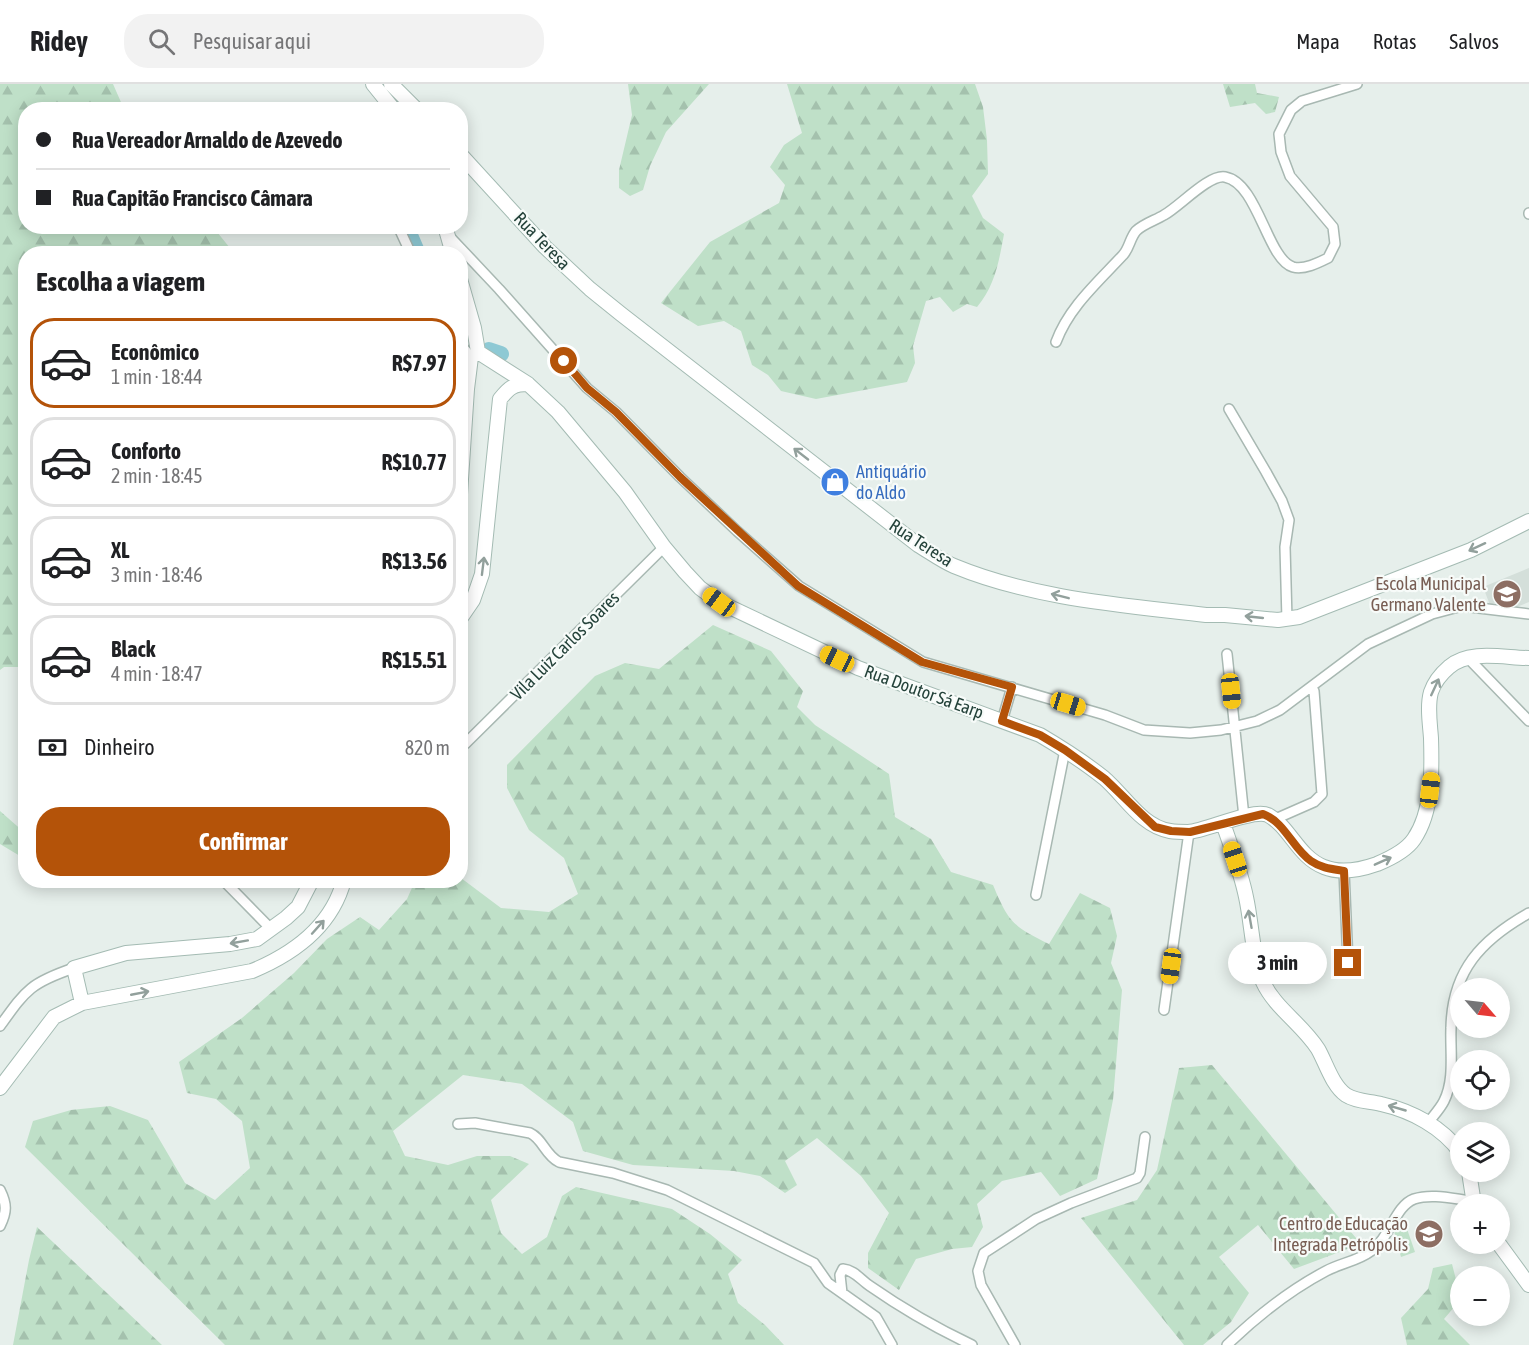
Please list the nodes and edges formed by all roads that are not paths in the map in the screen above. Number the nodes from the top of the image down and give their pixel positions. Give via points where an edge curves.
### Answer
1 (374, 84) edge
2 (1357, 84) edge
3 (394, 97) edge
4 (468, 163) edge
5 (450, 234) edge
6 (460, 246) edge
7 (468, 254) edge
8 (468, 307) edge
9 (1056, 342) dead end
10 (468, 350) edge
11 (474, 354) junction
12 (505, 368) junction
13 (468, 384) edge
14 (528, 384) junction
15 (500, 399) junction
16 (1229, 409) dead end
17 (1529, 521) edge
18 (664, 548) junction
19 (468, 607) edge
20 (1529, 614) edge
21 (1287, 620) junction
22 (1227, 654) dead end
23 (1468, 658) junction
24 (1529, 658) edge
25 (1012, 687) junction
26 (1314, 691) dead end
27 (1002, 721) junction
28 (1529, 721) edge
29 (1234, 727) junction
30 (468, 741) edge
31 (1065, 750) junction
32 (1243, 811) junction
33 (1273, 820) junction
34 (1223, 823) junction
35 (1190, 832) junction
36 (1344, 871) junction
37 (231, 888) edge
38 (308, 888) edge
39 (341, 888) edge
40 (1036, 895) dead end
41 (1529, 913) edge
42 (271, 929) junction
43 (1348, 963) dead end
44 (74, 968) junction
45 (82, 1003) junction
46 (1164, 1010) dead end
47 (0, 1026) edge
48 (0, 1088) edge
49 (1428, 1123) junction
50 (458, 1124) dead end
51 (1145, 1137) dead end
52 (1450, 1141) edge
53 (0, 1190) edge
54 (1450, 1199) edge
55 (0, 1226) edge
56 (1506, 1254) edge
57 (1529, 1286) edge
58 (842, 1293) junction
59 (892, 1345) edge
60 (972, 1345) edge
61 (1015, 1345) edge
62 (1227, 1345) edge

1 - 3 main road
2 - 9 street via 1302,101 1291,110 1279,134 1290,176 1333,227 1335,244 1328,258 1302,267 1288,265 1243,190 1230,179 1218,177 1137,231 1125,254 1071,313
21 -> 4 main road, Rua Teresa via 1080,601 952,565 918,545 590,289 545,247
5 - 6 street
7 - 25 street via 587,388 798,586 922,662
8 - 11 main road via 474,328
10 - 11 street
11 - 12 main road, Rua Doutor Sá Earp
11 - 13 main road
12 - 14 main road, Rua Doutor Sá Earp
12 - 15 main road
14 - 15 main road via 515,384
14 - 18 main road, Rua Doutor Sá Earp via 625,492
19 -> 15 main road via 482,574
16 - 21 street via 1272,481 1288,520
17 -> 21 main road, Rua Teresa via 1471,550
18 - 27 main road, Rua Doutor Sá Earp via 700,588 719,602 858,669
18 - 30 street, Vila Luiz Carlos Soares
20 - 29 street via 1462,606 1432,614 1368,644 1280,710
22 - 29 street
23 - 24 main road
23 - 28 street
36 -> 23 main road via 1383,861 1413,841 1428,804 1431,692 1451,665
25 - 27 street
25 - 29 street via 1144,730 1190,733
26 - 33 street via 1322,794 1310,805
27 - 31 main road, Rua Doutor Sá Earp via 1040,735
29 - 32 street
31 - 35 main road, Rua Doutor Sá Earp via 1105,779 1155,827
31 - 40 street
32 - 33 main road, Rua Doutor Sá Earp
32 - 34 main road, Rua Doutor Sá Earp
33 - 36 main road via 1309,860
34 - 35 main road, Rua Doutor Sá Earp
49 -> 34 main road via 1406,1110 1358,1100 1341,1090 1317,1048 1269,990 1255,954 1246,894
35 - 46 street
36 - 43 street
37 - 42 street
38 - 42 main road via 298,907
45 -> 39 main road via 252,971 275,961 301,945 323,922
41 - 49 street via 1494,935 1474,955 1461,976 1450,1026 1450,1083 1443,1103
42 -> 44 main road via 257,939 126,953
44 - 45 main road
44 - 47 street via 31,987
45 - 48 main road via 54,1017
49 - 52 main road
50 - 58 street via 523,1131 535,1135 559,1162 667,1190 814,1263
51 - 61 street via 1137,1178 1036,1219 984,1253 978,1271 981,1285
53 - 55 street via 6,1201
54 - 62 street via 1430,1196 1412,1200 1396,1215 1386,1237 1374,1250 1314,1278 1248,1324
56 - 57 main road
58 - 59 street via 876,1317
58 - 60 street via 840,1275 843,1269 851,1270 910,1313

